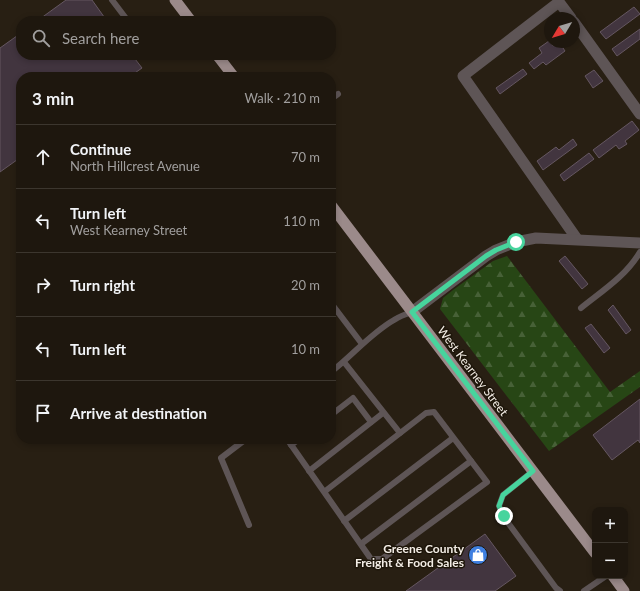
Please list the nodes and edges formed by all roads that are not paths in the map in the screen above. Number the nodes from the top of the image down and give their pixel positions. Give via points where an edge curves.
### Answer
1 (112, 0) edge
2 (175, 0) edge
3 (546, 12) edge
4 (566, 12) edge
5 (544, 14) edge
6 (124, 16) edge
7 (185, 16) edge
8 (580, 30) edge
9 (221, 60) edge
10 (230, 72) edge
11 (640, 114) edge
12 (336, 212) edge
13 (577, 240) junction
14 (640, 243) edge
15 (640, 252) edge
16 (581, 308) dead end
17 (336, 310) edge
18 (412, 312) junction
19 (362, 344) junction
20 (344, 362) junction
21 (336, 368) edge
22 (336, 411) edge
23 (383, 413) junction
24 (371, 422) junction
25 (400, 433) junction
26 (453, 438) junction
27 (239, 444) edge
28 (291, 445) edge
29 (471, 461) junction
30 (309, 471) junction
31 (533, 471) junction
32 (324, 492) junction
33 (344, 521) junction
34 (250, 525) dead end
35 (361, 544) junction
36 (592, 549) edge
37 (602, 579) edge
38 (615, 579) edge
39 (560, 591) edge
40 (584, 591) edge
41 (624, 591) edge

1 - 6 lane
2 - 7 main road
3 - 4 street via 559,2
5 - 13 street via 463,76
8 - 11 street
9 - 10 main road
12 - 18 main road, West Kearney Street
13 - 14 street
13 - 18 street via 536,238 506,246 482,259
15 - 16 lane via 625,271
17 - 19 lane
18 - 19 lane via 394,320
18 - 31 main road, West Kearney Street
19 - 20 lane
20 - 21 lane
20 - 23 lane
22 - 24 lane via 353,398
23 - 24 lane
23 - 25 lane
24 - 30 lane
25 - 26 lane via 426,413 434,412
25 - 32 lane
26 - 29 lane
26 - 33 lane
27 - 34 lane via 221,458
28 - 30 lane
29 - 35 lane
29 - 35 lane via 487,482 382,559 371,559
30 - 32 lane
31 - 36 main road, West Kearney Street
31 - 39 lane via 503,495 499,506
32 - 33 lane
33 - 35 lane
37 - 40 lane
38 - 41 main road

